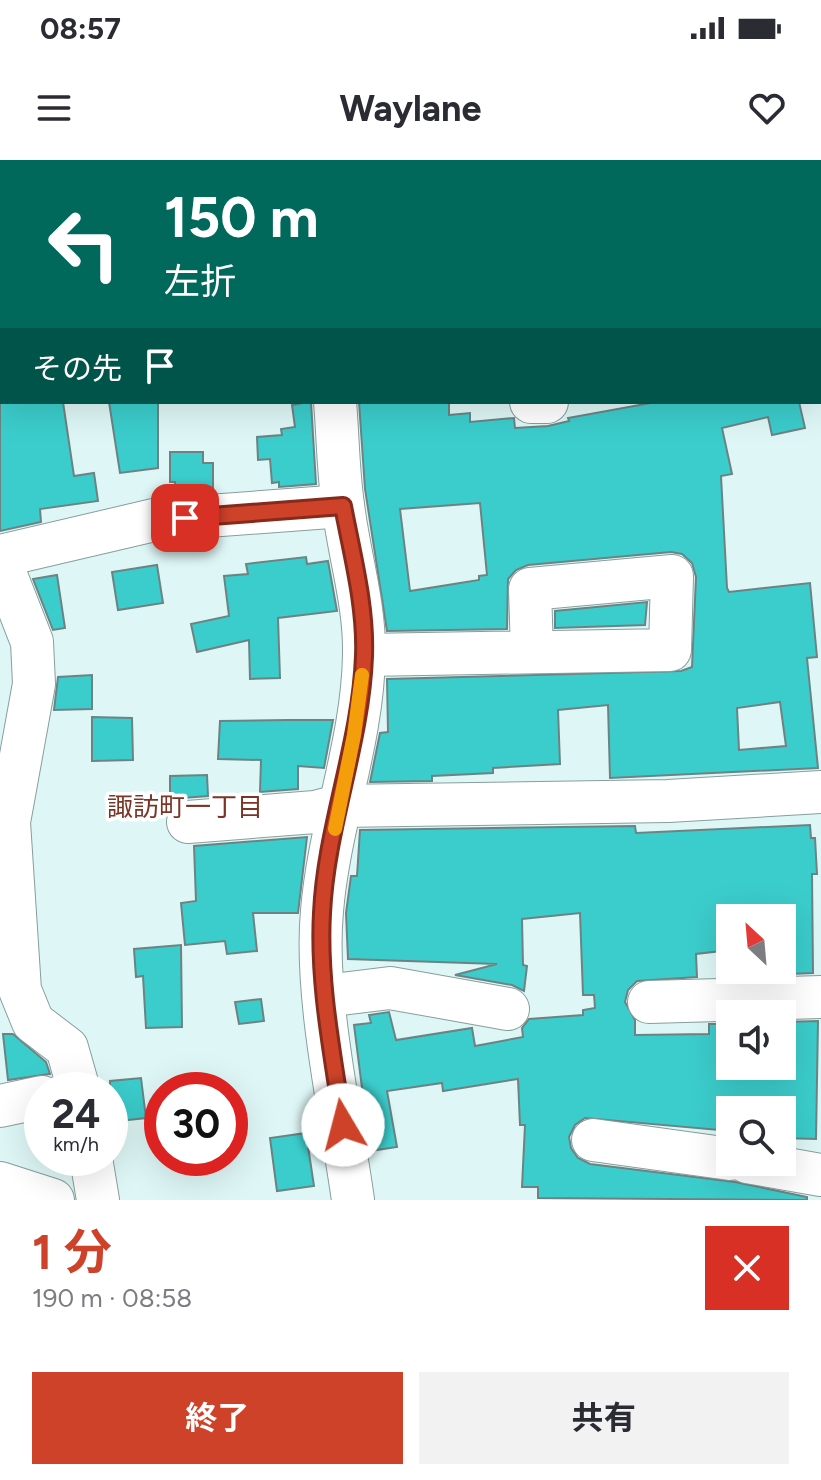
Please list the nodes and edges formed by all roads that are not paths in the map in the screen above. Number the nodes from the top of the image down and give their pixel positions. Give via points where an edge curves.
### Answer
1 (335, 404) edge
2 (343, 506) junction
3 (0, 558) edge
4 (532, 652) dead end
5 (364, 655) junction
6 (10, 757) edge
7 (821, 792) edge
8 (338, 806) junction
9 (188, 822) dead end
10 (325, 996) junction
11 (821, 997) edge
12 (649, 1002) dead end
13 (508, 1009) dead end
14 (73, 1072) edge
15 (24, 1101) edge
16 (0, 1106) edge
17 (593, 1140) dead end
18 (716, 1157) edge
19 (796, 1171) edge
20 (821, 1175) edge
21 (94, 1176) edge
22 (0, 1183) edge
23 (53, 1200) edge
24 (98, 1200) edge
25 (353, 1200) edge

1 - 2 street
2 - 3 street via 154,520
2 - 5 street
3 - 6 street via 32,642 34,684
4 - 5 street
5 - 8 street
6 - 14 street via 20,990 33,1022 67,1048
7 - 8 street via 668,801
8 - 9 street
8 - 10 street via 322,913
10 - 13 street via 390,988
10 - 25 street
11 - 12 street
15 - 16 street
17 - 18 street
19 - 20 street
21 - 24 street
22 - 23 street

